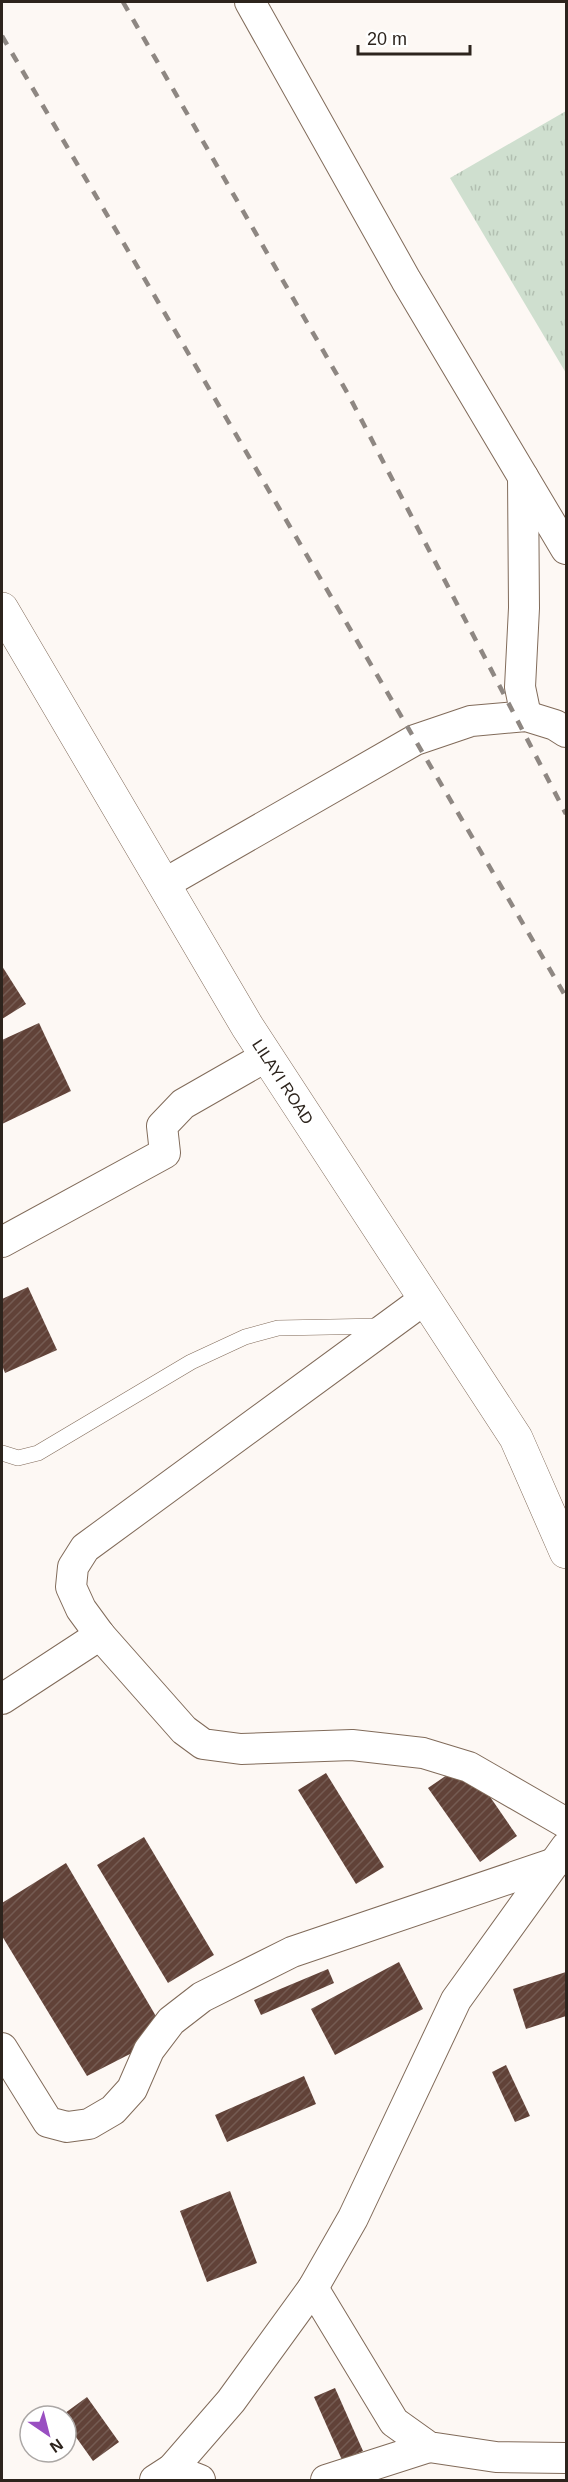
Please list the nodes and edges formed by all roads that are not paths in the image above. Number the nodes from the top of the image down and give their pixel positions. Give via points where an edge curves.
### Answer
1 (250, 2) edge
2 (524, 477) junction
3 (567, 549) edge
4 (2, 609) edge
5 (526, 716) junction
6 (567, 732) edge
7 (164, 884) junction
8 (267, 1056) junction
9 (2, 1242) edge
10 (425, 1299) junction
11 (388, 1326) junction
12 (2, 1453) edge
13 (567, 1552) edge
14 (100, 1635) junction
15 (2, 1699) edge
16 (567, 1823) edge
17 (561, 1855) edge
18 (2, 2048) edge
19 (313, 2288) junction
20 (429, 2446) junction
21 (567, 2458) edge
22 (163, 2475) edge
23 (200, 2481) edge
24 (326, 2481) edge

1 - 2 street via 406,280
2 - 3 street
2 - 5 street via 520,687
4 - 7 street, LILAYI ROAD
5 - 6 street
5 - 7 street via 471,722 415,740
7 - 8 street, LILAYI ROAD
8 - 9 street via 183,1104 162,1126 165,1153
8 - 10 street, LILAYI ROAD
10 - 11 street
10 - 13 street, LILAYI ROAD via 516,1438
11 - 12 lane via 279,1328 245,1337 191,1362 38,1453 18,1458
11 - 14 street via 85,1548 72,1567 71,1587
14 - 15 street
14 - 16 street via 184,1730 203,1744 241,1749 352,1745 423,1753 469,1767
17 - 18 street via 292,1952 202,1997 171,2021 149,2050 132,2089 113,2110 89,2124 67,2127 48,2121
17 - 19 street via 456,2000 353,2218
19 - 20 street via 394,2422
19 - 22 street via 231,2401
20 - 21 street via 496,2457
20 - 24 street
22 - 23 street

